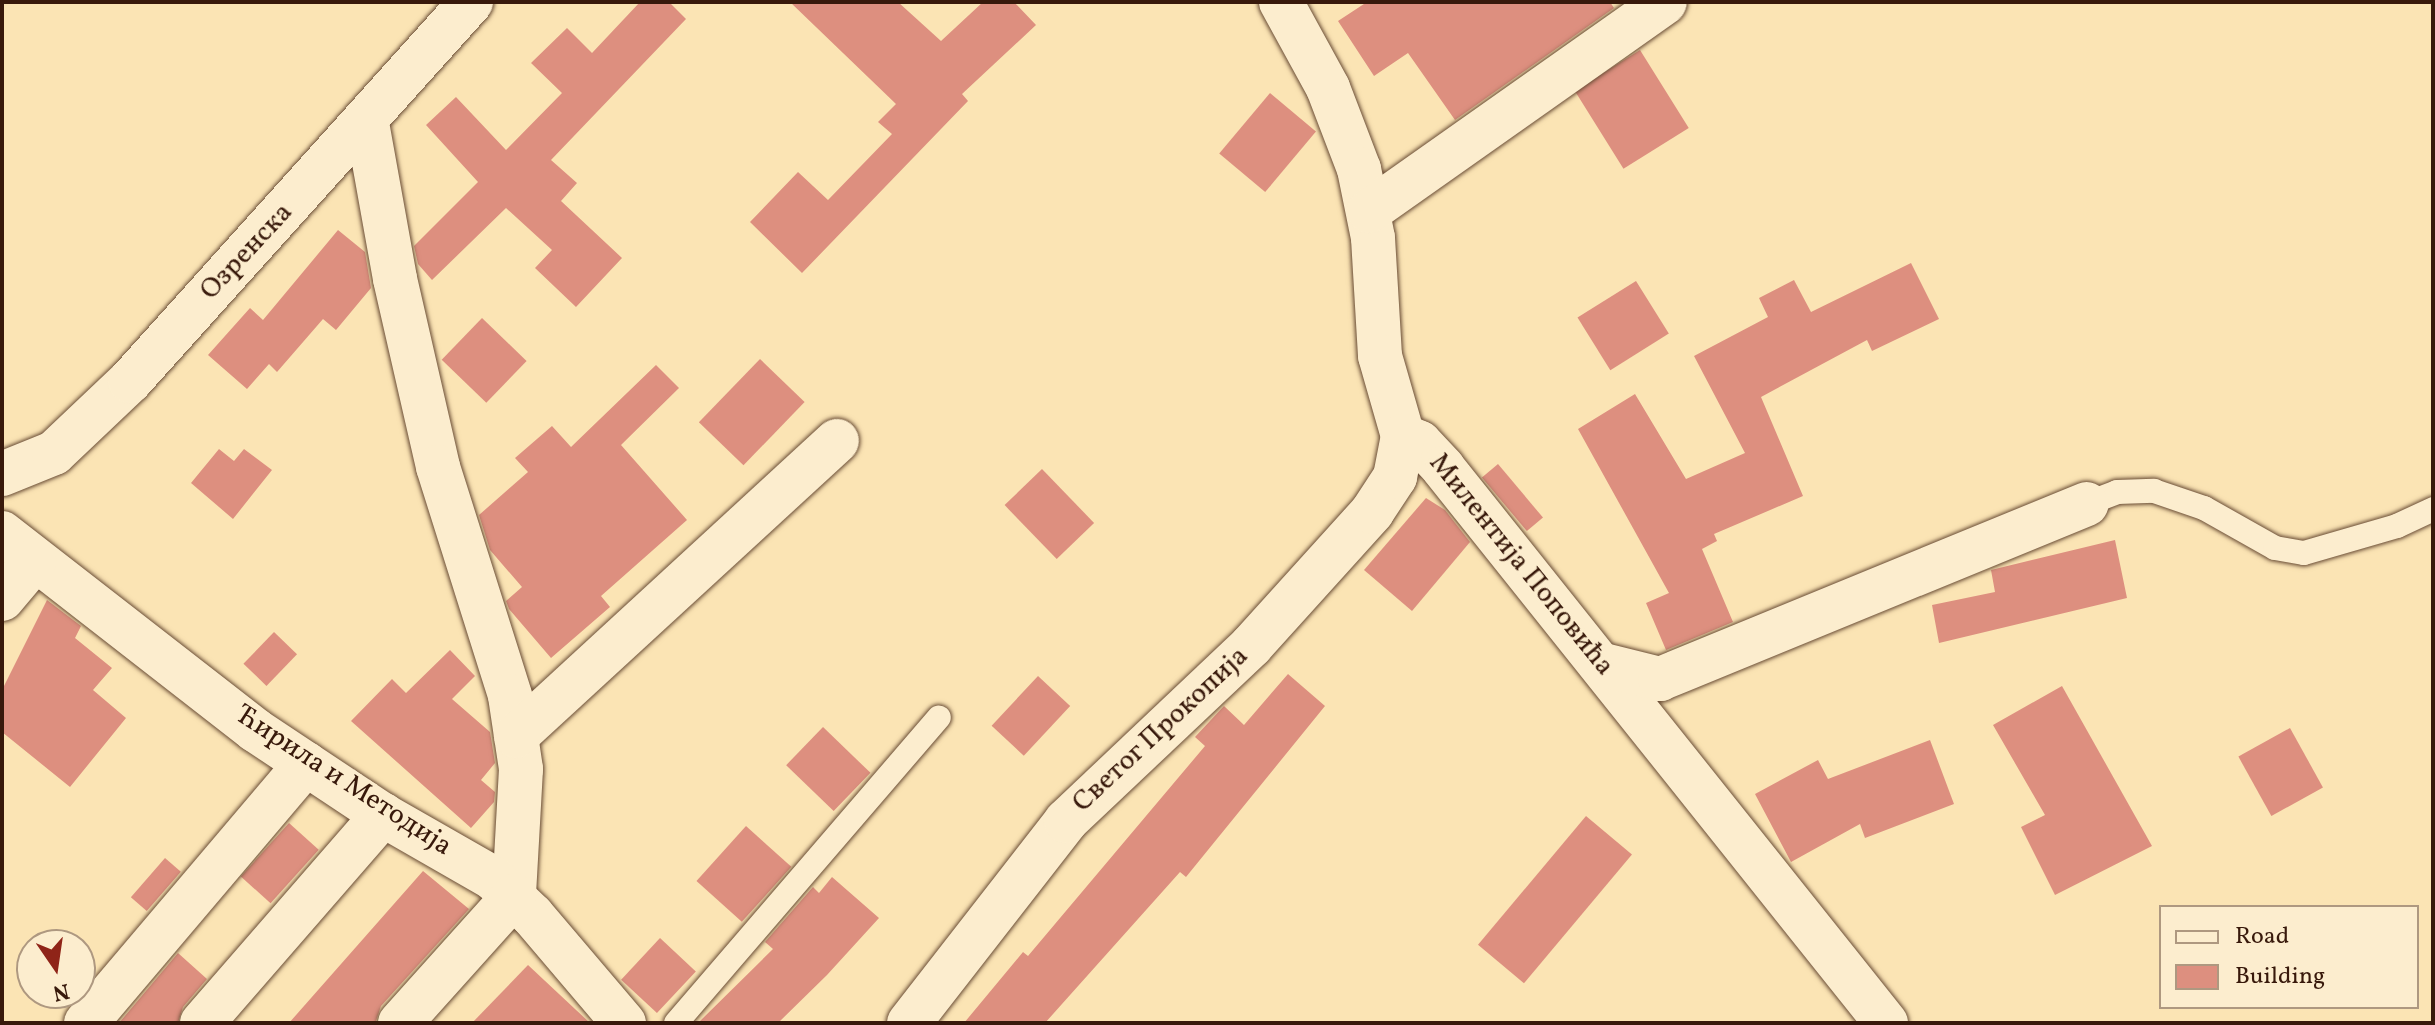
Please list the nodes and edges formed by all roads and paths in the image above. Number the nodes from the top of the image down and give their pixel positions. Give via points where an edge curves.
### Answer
1 (471, 2) edge
2 (1281, 2) edge
3 (1665, 2) edge
4 (367, 123) junction
5 (1369, 211) junction
6 (1403, 436) junction
7 (837, 441) dead end
8 (2, 474) edge
9 (2086, 504) joint
10 (2433, 509) edge
11 (18, 547) edge
12 (2, 599) edge
13 (1604, 665) junction
14 (939, 717) dead end
15 (516, 736) junction
16 (306, 764) junction
17 (383, 815) junction
18 (514, 896) junction
19 (86, 1023) edge
20 (202, 1023) edge
21 (400, 1023) edge
22 (624, 1023) edge
23 (676, 1023) edge
24 (909, 1023) edge
25 (1886, 1023) edge

1 - 4 street, Озренска
2 - 5 street, Милентија Поповића via 1339,114
3 - 5 street
4 - 8 street, Озренска via 74,437 31,465
4 - 15 street via 431,436 451,516 501,662
5 - 6 street, Милентија Поповића via 1380,356
6 - 13 street, Милентија Поповића via 1432,454
6 - 24 street, Светог Прокопија via 1395,477 1372,512 1251,646 1066,821
7 - 15 street
9 - 10 lane via 2117,492 2154,491 2204,508 2275,548 2304,553 2397,526
9 - 13 street via 1660,679
11 - 12 street
11 - 16 street, Ћирила и Методија
13 - 25 street, Милентија Поповића
14 - 23 lane
15 - 18 street via 521,811
16 - 17 street, Ћирила и Методија
16 - 19 street
17 - 18 street, Ћирила и Методија via 460,857
17 - 20 street
18 - 21 street
18 - 22 street, Ћирила и Методија

